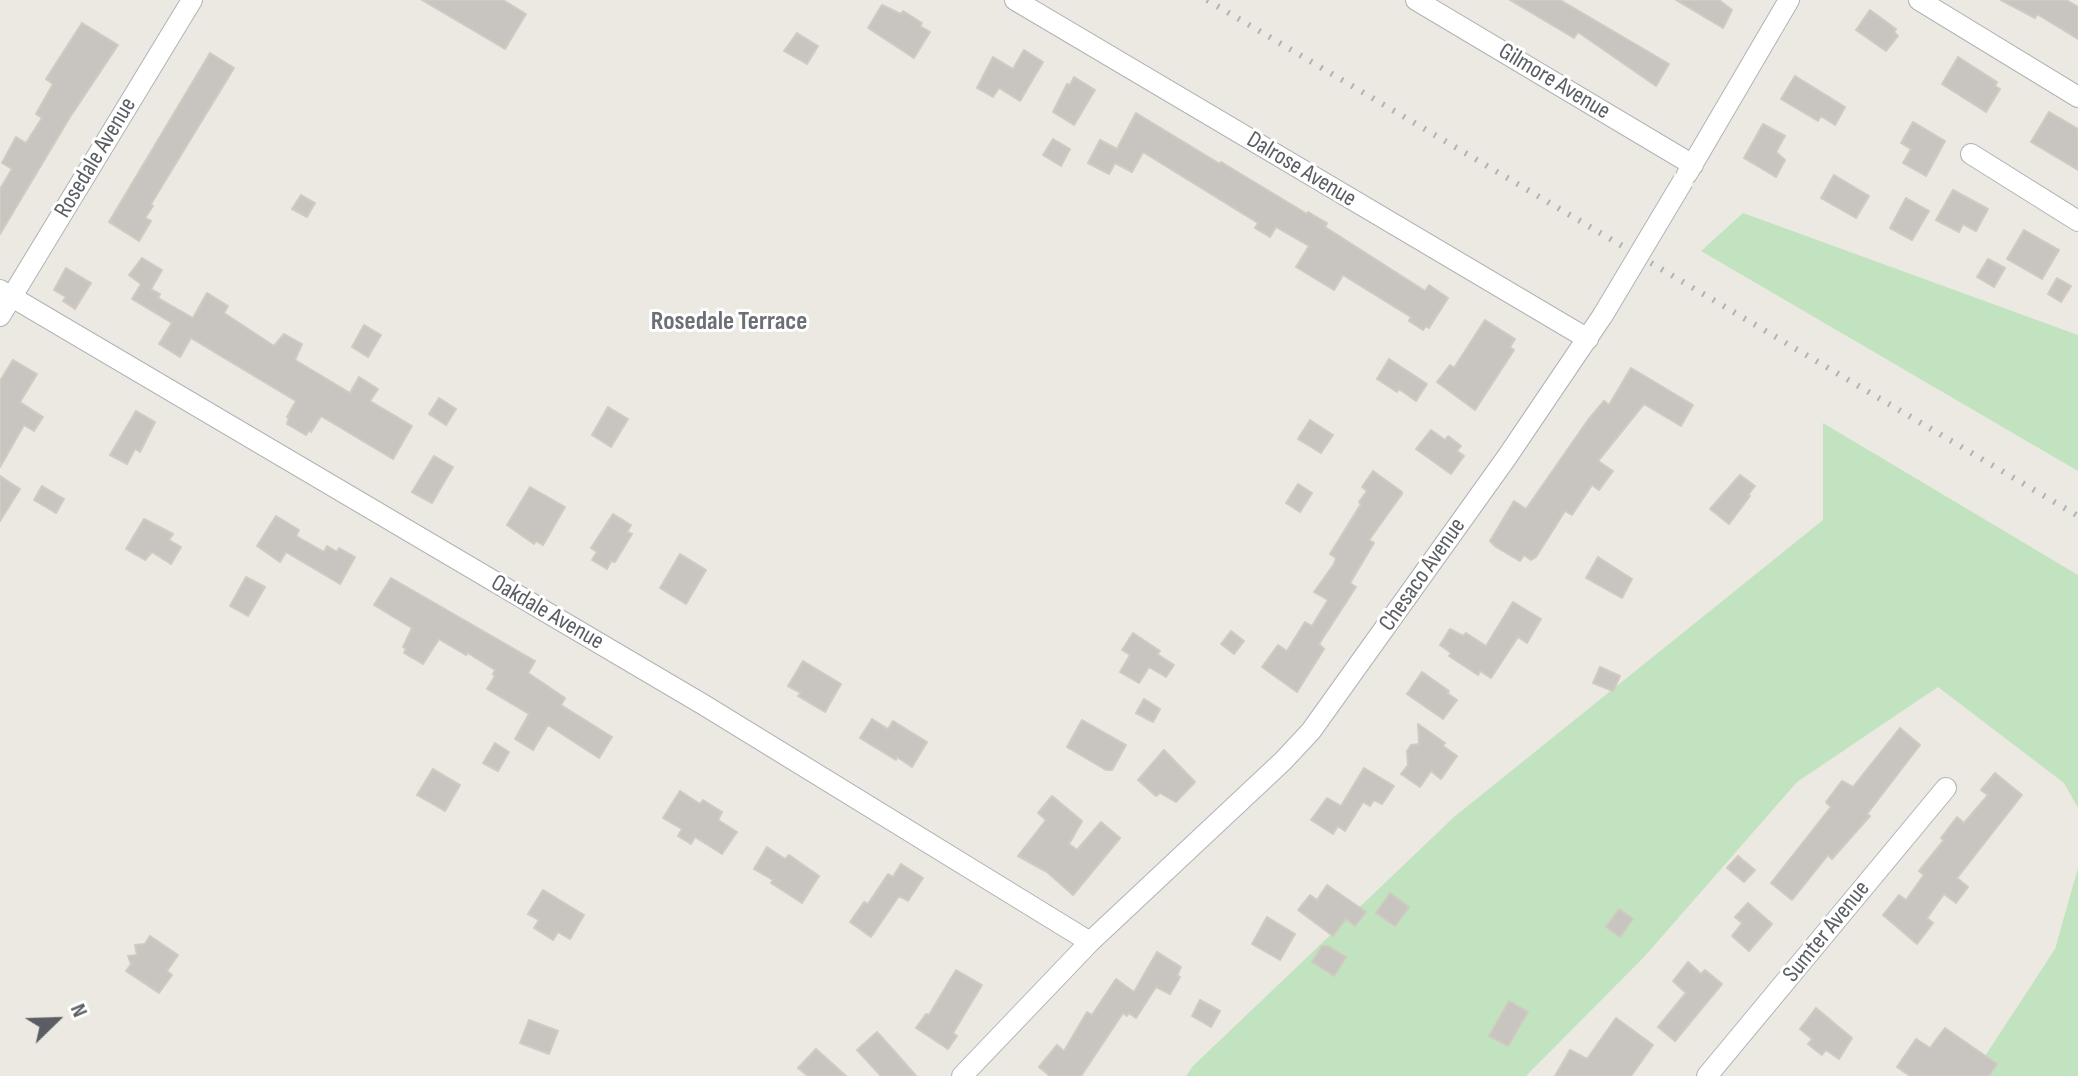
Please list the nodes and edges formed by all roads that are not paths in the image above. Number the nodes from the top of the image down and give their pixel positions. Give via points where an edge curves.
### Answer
1 (192, 0) edge
2 (1015, 0) edge
3 (1416, 0) edge
4 (1789, 0) edge
5 (1919, 0) edge
6 (2078, 97) edge
7 (1971, 154) dead end
8 (1688, 173) junction
9 (2078, 221) edge
10 (6, 294) edge
11 (0, 316) edge
12 (1588, 339) junction
13 (1946, 788) dead end
14 (1090, 942) junction
15 (962, 1076) edge
16 (1707, 1076) edge

1 - 10 street, Rosedale Avenue
2 - 12 street, Dalrose Avenue
3 - 8 street, Gilmore Avenue
4 - 8 street, Chesaco Avenue
5 - 6 street
7 - 9 street
8 - 12 street, Chesaco Avenue, bridge
10 - 11 street, Rosedale Avenue
10 - 14 street, Oakdale Avenue via 704,705
12 - 14 street, Chesaco Avenue via 1317,724
13 - 16 street, Sumter Avenue
14 - 15 street, Chesaco Avenue

